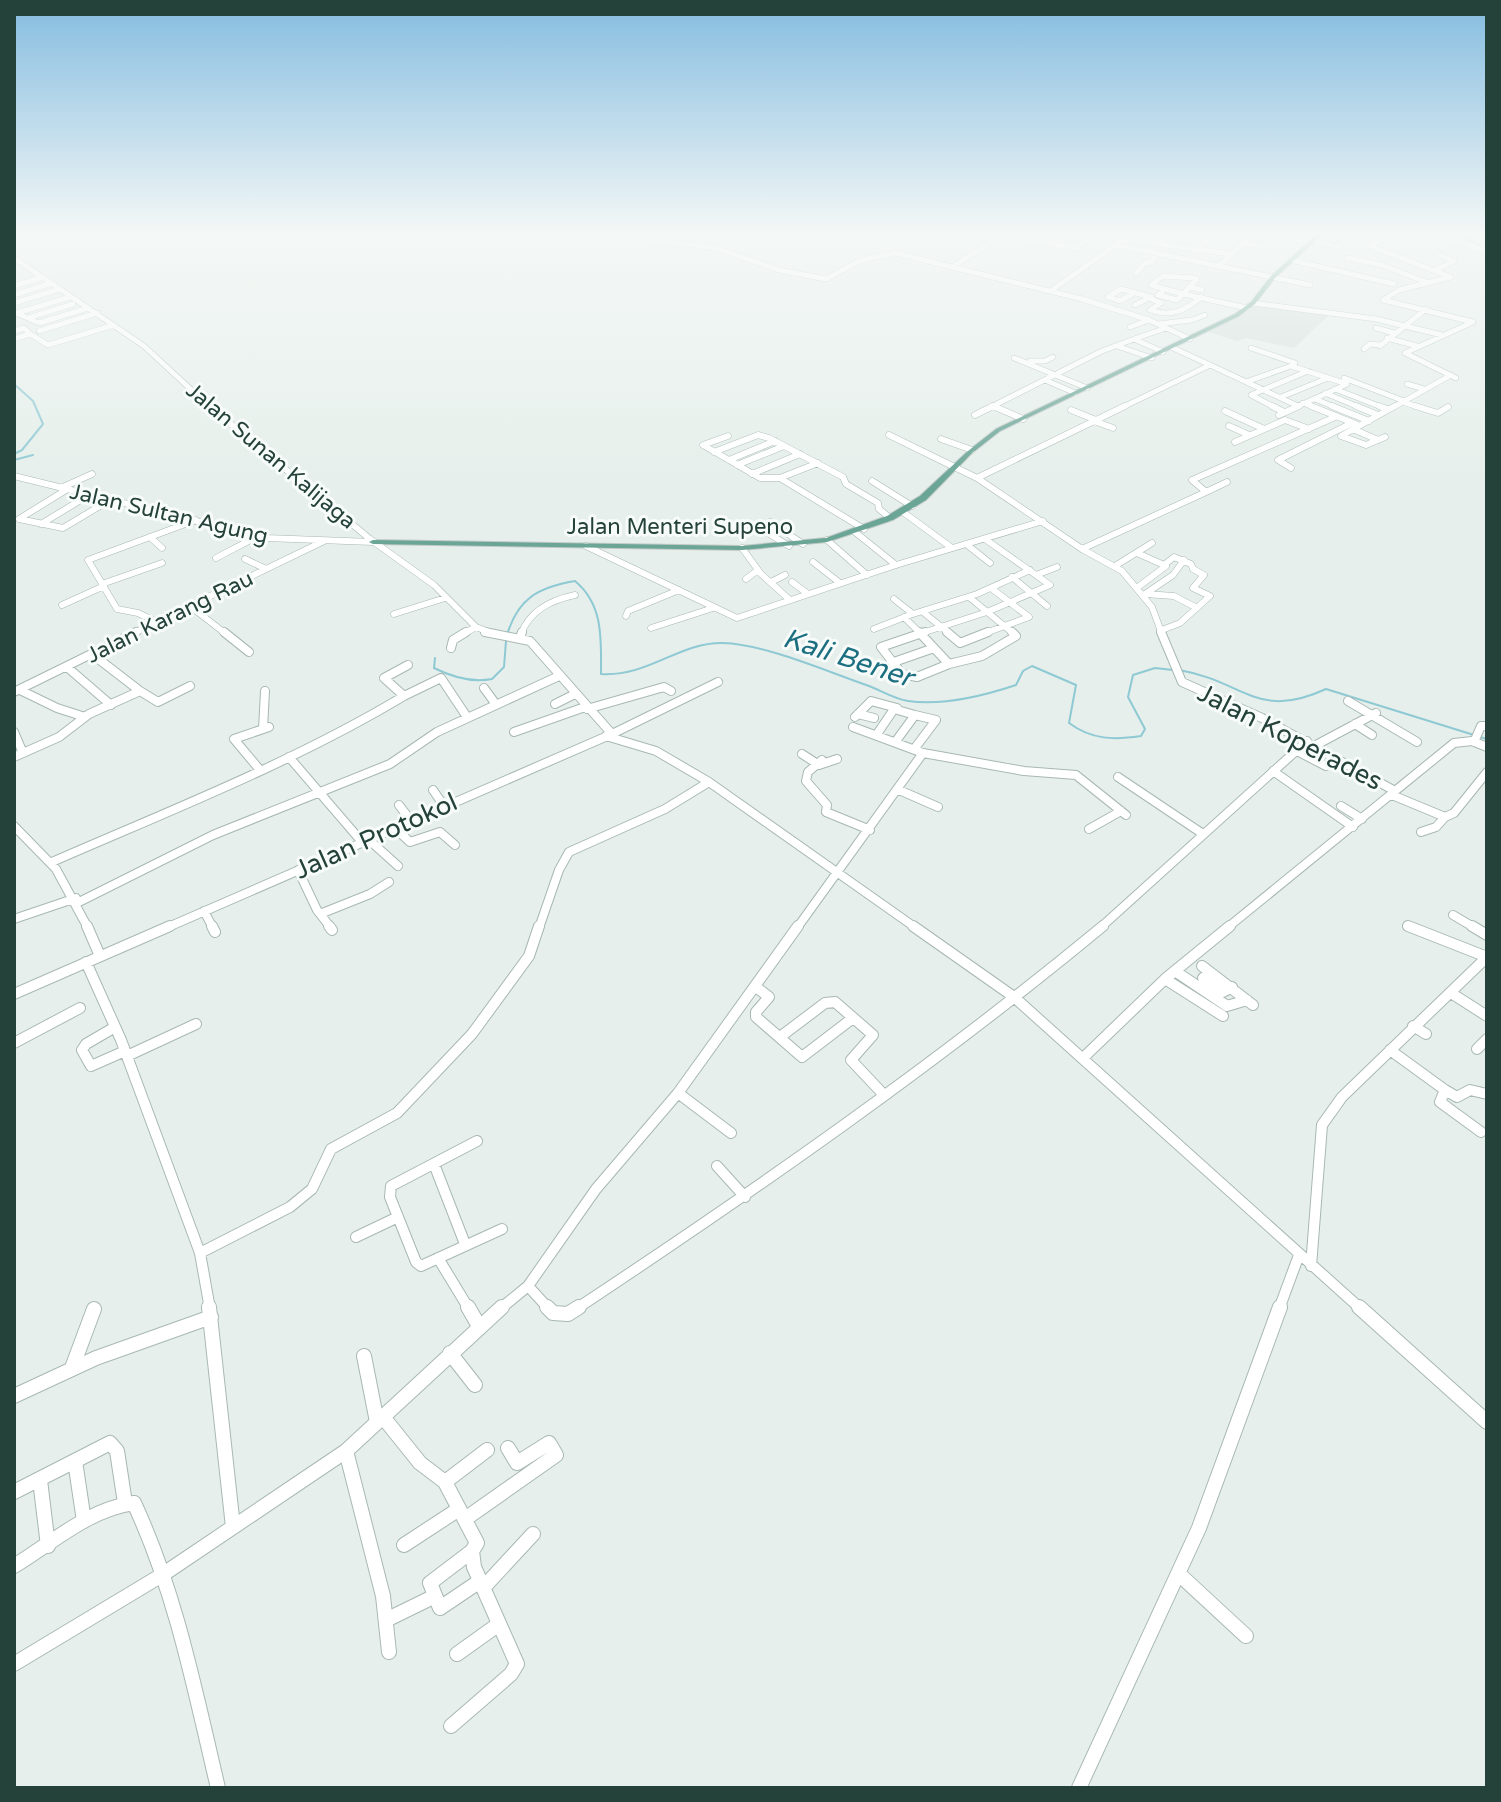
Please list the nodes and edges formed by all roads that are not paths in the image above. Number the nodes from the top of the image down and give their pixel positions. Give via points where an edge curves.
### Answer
1 (24, 316) edge
2 (34, 316) edge
3 (62, 316) edge
4 (87, 316) edge
5 (101, 316) edge
6 (1136, 316) edge
7 (1202, 316) edge
8 (1230, 316) edge
9 (1350, 316) edge
10 (1380, 316) edge
11 (1416, 316) edge
12 (1452, 316) edge
13 (28, 318) junction
14 (1376, 319) junction
15 (1149, 320) junction
16 (1159, 324) junction
17 (114, 325) junction
18 (1403, 326) junction
19 (1130, 327) dead end
20 (1142, 327) dead end
21 (1166, 328) junction
22 (1376, 328) dead end
23 (14, 331) edge
24 (39, 331) dead end
25 (1153, 332) junction
26 (1394, 333) junction
27 (30, 334) junction
28 (1442, 335) junction
29 (1387, 338) junction
30 (14, 339) edge
31 (1134, 339) junction
32 (1190, 339) junction
33 (1117, 346) junction
34 (1417, 346) junction
35 (1173, 348) junction
36 (1251, 348) dead end
37 (1364, 349) dead end
38 (1163, 352) junction
39 (1067, 356) dead end
40 (1053, 357) dead end
41 (1014, 358) dead end
42 (1152, 358) junction
43 (1027, 361) junction
44 (1081, 362) junction
45 (1210, 365) junction
46 (1181, 366) dead end
47 (1308, 371) junction
48 (1195, 372) junction
49 (1365, 375) dead end
50 (1056, 376) junction
51 (1328, 378) junction
52 (1045, 380) junction
53 (1246, 380) junction
54 (1350, 383) junction
55 (1170, 384) junction
56 (1407, 384) dead end
57 (1181, 387) dead end
58 (1087, 388) junction
59 (1335, 389) junction
60 (1424, 389) junction
61 (1263, 390) junction
62 (1075, 393) junction
63 (1325, 393) junction
64 (1281, 397) junction
65 (1315, 399) junction
66 (1401, 402) junction
67 (1425, 402) dead end
68 (1301, 405) junction
69 (993, 406) junction
70 (1416, 406) junction
71 (1448, 407) dead end
72 (1387, 409) junction
73 (1071, 410) dead end
74 (1319, 410) junction
75 (1225, 411) dead end
76 (975, 415) dead end
77 (1308, 415) dead end
78 (1378, 415) junction
79 (1335, 417) junction
80 (1023, 419) junction
81 (1095, 420) junction
82 (1369, 421) junction
83 (1229, 426) dead end
84 (1355, 426) junction
85 (1113, 428) dead end
86 (1264, 429) junction
87 (1309, 429) junction
88 (1331, 432) junction
89 (889, 435) dead end
90 (1249, 435) junction
91 (1323, 435) junction
92 (728, 436) dead end
93 (1341, 436) junction
94 (941, 439) dead end
95 (775, 441) junction
96 (1035, 442) dead end
97 (784, 446) junction
98 (1044, 446) junction
99 (972, 450) junction
100 (714, 452) junction
101 (1255, 452) junction
102 (800, 454) junction
103 (729, 460) junction
104 (818, 463) junction
105 (737, 465) junction
106 (956, 466) junction
107 (1291, 468) dead end
108 (833, 471) junction
109 (92, 474) dead end
110 (752, 474) junction
111 (14, 476) edge
112 (818, 476) dead end
113 (780, 478) junction
114 (977, 478) junction
115 (845, 480) junction
116 (872, 481) dead end
117 (1227, 482) dead end
118 (834, 484) dead end
119 (64, 489) junction
120 (1206, 492) junction
121 (89, 495) junction
122 (110, 500) junction
123 (912, 506) junction
124 (903, 512) junction
125 (890, 518) junction
126 (17, 520) edge
127 (196, 520) junction
128 (1043, 521) junction
129 (770, 522) dead end
130 (41, 524) junction
131 (758, 527) dead end
132 (864, 529) junction
133 (167, 531) junction
134 (855, 532) junction
135 (258, 536) junction
136 (150, 537) junction
137 (174, 537) dead end
138 (985, 539) junction
139 (326, 540) junction
140 (827, 540) junction
141 (373, 542) junction
142 (1152, 543) dead end
143 (803, 544) junction
144 (966, 544) junction
145 (586, 546) junction
146 (789, 546) junction
147 (162, 548) dead end
148 (742, 548) junction
149 (952, 548) junction
150 (1082, 549) junction
151 (1137, 553) junction
152 (216, 558) dead end
153 (245, 559) dead end
154 (1184, 560) junction
155 (813, 562) dead end
156 (162, 563) dead end
157 (990, 563) dead end
158 (896, 565) junction
159 (1164, 565) junction
160 (1115, 566) junction
161 (1057, 567) dead end
162 (266, 569) junction
163 (758, 570) junction
164 (1176, 570) junction
165 (1033, 573) junction
166 (785, 575) dead end
167 (867, 575) junction
168 (1012, 577) junction
169 (746, 579) dead end
170 (771, 582) junction
171 (792, 582) dead end
172 (840, 583) junction
173 (103, 585) junction
174 (1138, 587) junction
175 (991, 588) junction
176 (679, 590) junction
177 (1030, 593) junction
178 (808, 594) junction
179 (1145, 594) junction
180 (575, 595) dead end
181 (969, 597) junction
182 (445, 598) junction
183 (894, 599) dead end
184 (790, 600) junction
185 (1011, 601) junction
186 (62, 605) dead end
187 (190, 606) junction
188 (1047, 606) dead end
189 (713, 608) junction
190 (1197, 608) junction
191 (923, 612) junction
192 (987, 612) junction
193 (394, 614) dead end
194 (626, 616) dead end
195 (909, 616) junction
196 (157, 622) junction
197 (476, 627) junction
198 (941, 627) junction
199 (1006, 627) junction
200 (651, 628) dead end
201 (874, 629) dead end
202 (1162, 630) junction
203 (921, 634) junction
204 (983, 635) junction
205 (518, 638) junction
206 (960, 643) junction
207 (451, 648) dead end
208 (934, 648) junction
209 (999, 648) junction
210 (249, 652) dead end
211 (92, 654) junction
212 (976, 658) junction
213 (891, 663) junction
214 (949, 664) junction
215 (408, 665) dead end
216 (67, 667) junction
217 (559, 676) junction
218 (718, 682) dead end
219 (190, 686) dead end
220 (484, 688) dead end
221 (17, 691) edge
222 (140, 691) junction
223 (265, 691) dead end
224 (671, 691) dead end
225 (572, 692) junction
226 (404, 696) junction
227 (554, 700) dead end
228 (1348, 701) dead end
229 (495, 703) junction
230 (111, 705) junction
231 (586, 708) junction
232 (897, 708) junction
233 (1375, 714) junction
234 (915, 715) junction
235 (85, 717) junction
236 (467, 717) junction
237 (874, 718) dead end
238 (855, 719) junction
239 (1355, 724) junction
240 (1487, 726) edge
241 (14, 732) edge
242 (514, 732) dead end
243 (877, 734) junction
244 (609, 735) junction
245 (1372, 735) dead end
246 (1476, 737) junction
247 (896, 741) junction
248 (1417, 742) dead end
249 (1312, 743) junction
250 (1487, 747) edge
251 (919, 750) junction
252 (1297, 751) junction
253 (802, 754) dead end
254 (18, 755) edge
255 (289, 757) junction
256 (837, 759) dead end
257 (819, 762) junction
258 (1326, 766) dead end
259 (260, 770) junction
260 (1273, 771) junction
261 (1487, 772) edge
262 (1118, 777) dead end
263 (709, 782) junction
264 (433, 790) dead end
265 (899, 790) junction
266 (317, 793) junction
267 (1393, 793) junction
268 (751, 798) dead end
269 (399, 805) dead end
270 (741, 805) junction
271 (444, 806) junction
272 (1341, 806) dead end
273 (938, 807) dead end
274 (1445, 817) junction
275 (1362, 819) junction
276 (411, 821) junction
277 (14, 826) edge
278 (1353, 827) junction
279 (395, 828) junction
280 (1089, 829) dead end
281 (870, 830) junction
282 (1421, 832) dead end
283 (1203, 834) junction
284 (365, 841) junction
285 (455, 845) dead end
286 (52, 862) junction
287 (398, 866) dead end
288 (298, 870) junction
289 (837, 875) junction
290 (389, 882) dead end
291 (77, 900) junction
292 (204, 911) junction
293 (320, 914) junction
294 (1453, 915) dead end
295 (14, 919) edge
296 (1408, 926) dead end
297 (332, 930) dead end
298 (215, 932) dead end
299 (1487, 935) edge
300 (100, 956) junction
301 (1487, 957) edge
302 (86, 962) junction
303 (1175, 971) junction
304 (1202, 972) dead end
305 (1165, 979) junction
306 (756, 987) junction
307 (1451, 993) junction
308 (14, 994) edge
309 (1014, 997) junction
310 (80, 1008) dead end
311 (1223, 1016) dead end
312 (1487, 1016) edge
313 (853, 1018) junction
314 (196, 1024) dead end
315 (1413, 1026) junction
316 (115, 1027) junction
317 (1426, 1034) dead end
318 (780, 1037) junction
319 (1487, 1039) edge
320 (14, 1043) edge
321 (1477, 1049) dead end
322 (1390, 1050) junction
323 (126, 1054) junction
324 (1083, 1058) junction
325 (1445, 1090) junction
326 (678, 1093) junction
327 (1487, 1094) edge
328 (884, 1095) junction
329 (1481, 1132) dead end
330 (731, 1133) dead end
331 (477, 1141) dead end
332 (434, 1164) junction
333 (717, 1166) dead end
334 (745, 1197) junction
335 (398, 1217) junction
336 (502, 1229) dead end
337 (356, 1237) dead end
338 (465, 1244) junction
339 (200, 1253) junction
340 (1299, 1255) junction
341 (438, 1258) junction
342 (1311, 1266) junction
343 (528, 1286) junction
344 (94, 1309) dead end
345 (211, 1317) junction
346 (479, 1326) junction
347 (450, 1353) junction
348 (364, 1356) dead end
349 (72, 1368) junction
350 (475, 1385) dead end
351 (14, 1396) edge
352 (380, 1419) junction
353 (1487, 1422) edge
354 (508, 1448) dead end
355 (487, 1450) dead end
356 (346, 1451) junction
357 (75, 1461) junction
358 (517, 1463) junction
359 (524, 1477) junction
360 (40, 1480) junction
361 (445, 1482) junction
362 (14, 1492) edge
363 (125, 1503) junction
364 (462, 1514) junction
365 (84, 1521) junction
366 (233, 1527) junction
367 (533, 1534) dead end
368 (404, 1545) dead end
369 (48, 1546) junction
370 (472, 1551) junction
371 (14, 1566) edge
372 (162, 1575) junction
373 (1180, 1575) junction
374 (482, 1584) junction
375 (433, 1597) junction
376 (386, 1620) junction
377 (499, 1624) junction
378 (1246, 1636) dead end
379 (389, 1652) dead end
380 (457, 1654) dead end
381 (14, 1664) edge
382 (451, 1726) dead end
383 (218, 1788) edge
384 (1079, 1788) edge

1 - 13 street
2 - 13 street
3 - 13 street via 39,323
4 - 24 street
5 - 17 street, Jalan Sunan Kalijaga
6 - 15 street
7 - 16 street
8 - 32 main road, Jalan Menteri Supeno
9 - 14 street
10 - 14 street
11 - 18 street
12 - 28 street via 1473,322
14 - 18 street
15 - 16 street
15 - 19 street
16 - 21 street
17 - 27 street via 48,345
17 - 141 street, Jalan Sunan Kalijaga
18 - 26 street
18 - 28 street
20 - 25 street
21 - 25 street
21 - 32 street
22 - 26 street
23 - 27 street via 24,328
25 - 31 street
26 - 29 street
27 - 30 street
28 - 34 street
29 - 34 street
29 - 37 street via 1380,346
31 - 33 street
31 - 38 street
32 - 35 main road, Jalan Menteri Supeno
33 - 42 street
33 - 44 street
34 - 60 street via 1406,354 1454,377
35 - 38 main road, Jalan Menteri Supeno
35 - 45 street
36 - 54 street
38 - 42 main road, Jalan Menteri Supeno
39 - 44 street
40 - 43 street
41 - 43 street
42 - 58 main road, Jalan Menteri Supeno
43 - 50 street
44 - 50 street
45 - 48 street
45 - 53 street
46 - 48 street
47 - 51 street
47 - 53 street via 1289,366
47 - 61 street
48 - 55 street
49 - 54 street
50 - 52 street
50 - 58 street
51 - 54 street
51 - 64 street
52 - 62 street
52 - 69 street
53 - 61 street
54 - 59 street
54 - 66 street
55 - 57 street
55 - 81 street
56 - 60 street
58 - 62 main road, Jalan Menteri Supeno
59 - 63 street
59 - 72 street
60 - 66 street
61 - 64 street
61 - 68 street via 1250,396 1282,413
62 - 80 main road, Jalan Menteri Supeno
63 - 65 street
63 - 78 street
64 - 68 street
65 - 68 street
65 - 82 street
66 - 70 street
66 - 72 street
67 - 70 street
68 - 74 street
69 - 76 street
69 - 80 street
70 - 71 street via 1438,413
72 - 78 street
73 - 81 street
74 - 77 street
74 - 79 street
75 - 86 street
78 - 82 street
79 - 84 street
79 - 87 street
80 - 99 main road, Jalan Menteri Supeno
81 - 85 street
81 - 98 street
82 - 84 street
83 - 90 street
84 - 88 street
84 - 93 street
84 - 93 street via 1382,439 1364,445
86 - 87 street via 1285,420
86 - 90 street
87 - 91 street
87 - 101 street
88 - 91 street
88 - 93 street
89 - 106 street
90 - 101 street via 1235,442
91 - 107 street via 1327,437 1278,460
92 - 100 street via 703,445
94 - 99 street
95 - 97 street
95 - 100 street via 758,435
95 - 103 street
96 - 98 street
97 - 102 street
97 - 105 street
98 - 114 street
99 - 106 main road, Jalan Menteri Supeno
100 - 103 street
101 - 120 street via 1191,481
102 - 104 street
102 - 110 street
103 - 105 street
104 - 108 street
104 - 113 street
105 - 110 street
106 - 114 street
106 - 123 main road, Jalan Menteri Supeno
108 - 112 street
108 - 115 street
109 - 119 street
110 - 113 street
111 - 119 street, Jalan Sultan Agung
113 - 132 street
114 - 128 street
115 - 118 street
115 - 125 street
116 - 123 street
117 - 120 street
119 - 121 street, Jalan Sultan Agung
119 - 126 street
120 - 150 street
121 - 122 street, Jalan Sultan Agung
121 - 130 street
122 - 127 street, Jalan Sultan Agung
122 - 130 street via 65,528
123 - 124 main road, Jalan Menteri Supeno
124 - 125 main road, Jalan Menteri Supeno
124 - 149 street
125 - 132 main road, Jalan Menteri Supeno
126 - 130 street
127 - 133 street
127 - 135 street, Jalan Sultan Agung
128 - 138 street
128 - 150 street
129 - 143 street
131 - 146 street
132 - 134 main road, Jalan Menteri Supeno
133 - 136 street
133 - 137 street
134 - 140 main road, Jalan Menteri Supeno
134 - 158 street
135 - 139 street, Jalan Sultan Agung
135 - 152 street
136 - 147 street
136 - 173 street via 88,560
138 - 144 street
138 - 165 street
139 - 141 street, Jalan Sultan Agung
139 - 162 street, Jalan Karang Rau
140 - 143 main road, Jalan Menteri Supeno
140 - 167 street
141 - 145 main road, Jalan Menteri Supeno
141 - 182 street, Jalan Sunan Kalijaga
142 - 151 street
143 - 146 main road, Jalan Menteri Supeno
144 - 149 street
144 - 157 street
145 - 148 main road, Jalan Menteri Supeno
145 - 176 street
146 - 148 main road, Jalan Menteri Supeno
148 - 163 street
149 - 158 street
150 - 160 street
151 - 159 street
151 - 160 street
153 - 162 street
154 - 159 street via 1174,557
154 - 164 street
154 - 190 street via 1204,575 1194,589 1210,595
155 - 172 street
156 - 173 street
158 - 167 street
159 - 164 street
159 - 174 street
160 - 174 street
161 - 165 street
162 - 187 street, Jalan Karang Rau
163 - 169 street
163 - 170 street
164 - 179 street
165 - 168 street
165 - 177 street via 1054,587
166 - 170 street
167 - 172 street
168 - 175 street
168 - 177 street
170 - 184 street
171 - 178 street
172 - 178 street
173 - 186 street
173 - 196 street via 117,609
174 - 179 street
175 - 181 street
175 - 185 street
176 - 189 street
176 - 194 street
177 - 185 street
177 - 188 street
178 - 184 street
179 - 190 street via 1174,596
179 - 202 street
180 - 205 street via 533,613
181 - 191 street
181 - 192 street
182 - 193 street
182 - 197 street, Jalan Sunan Kalijaga
183 - 195 street
184 - 189 street via 737,618
185 - 192 street
185 - 199 street via 1029,616
187 - 196 street, Jalan Karang Rau
187 - 210 street
189 - 200 street
190 - 202 street
191 - 195 street
191 - 198 street
192 - 198 street
192 - 199 street
195 - 201 street
195 - 203 street
196 - 211 street, Jalan Karang Rau
197 - 205 street
197 - 207 street via 453,640
198 - 203 street
198 - 206 street
199 - 204 street
199 - 209 street via 1016,636
202 - 249 street, Jalan Koperades via 1182,682
203 - 208 street
203 - 213 street via 882,645
204 - 206 street
204 - 209 street
205 - 217 street via 532,643
206 - 212 street
208 - 213 street
208 - 214 street
209 - 212 street
211 - 216 street, Jalan Karang Rau
211 - 222 street
212 - 214 street
213 - 214 street via 910,679
215 - 226 street via 384,678
216 - 221 street, Jalan Karang Rau
216 - 230 street
217 - 225 street
217 - 229 street
218 - 244 street, Jalan Protokol
219 - 222 street via 158,702
220 - 229 street
221 - 235 street
222 - 230 street
223 - 259 street via 262,729 234,739
224 - 231 street via 662,687
225 - 227 street
225 - 231 street
226 - 236 street via 441,678
226 - 255 street
228 - 233 street
229 - 236 street
230 - 235 street
231 - 242 street
231 - 244 street
232 - 234 street
232 - 238 street via 871,701
232 - 243 street
233 - 239 street
233 - 248 street
234 - 247 street
234 - 251 street via 936,720
235 - 254 street via 59,737
236 - 266 street via 394,762
237 - 238 street
238 - 243 street
239 - 245 street
239 - 249 street
240 - 246 street, Jalan Koperades via 1481,726
241 - 254 street
243 - 247 street
244 - 263 street via 656,751
244 - 271 street, Jalan Protokol
246 - 250 street
246 - 267 street, Jalan Koperades via 1454,743
247 - 251 street
249 - 252 street
249 - 267 street, Jalan Koperades
251 - 265 street
251 - 280 street via 1024,771 1076,775 1123,813
252 - 258 street
252 - 260 street
253 - 257 street
255 - 259 street
255 - 266 street
256 - 257 street
257 - 281 street via 806,781 827,805 826,812
259 - 286 street
260 - 278 street
260 - 283 street
261 - 274 street
262 - 283 street
263 - 270 street
263 - 339 street via 665,809 569,852 529,956 472,1034 397,1113 331,1149 305,1196
264 - 271 street
265 - 273 street
265 - 281 street
266 - 284 street
266 - 291 street
267 - 274 street
267 - 275 street
268 - 270 street
269 - 276 street
270 - 289 street
271 - 276 street, Jalan Protokol
272 - 275 street
274 - 282 street
275 - 278 street
276 - 279 street, Jalan Protokol
277 - 286 street
278 - 303 street
279 - 284 street, Jalan Protokol
279 - 285 street via 410,842 440,832
281 - 289 street
283 - 309 street via 1129,904
284 - 287 street
284 - 288 street, Jalan Protokol
286 - 291 street
288 - 292 street, Jalan Protokol
288 - 293 street
289 - 306 street
289 - 309 street
290 - 293 street
291 - 295 street
291 - 300 street
292 - 298 street
292 - 300 street, Jalan Protokol via 145,931
293 - 297 street
294 - 299 street
296 - 301 street
300 - 302 street, Jalan Protokol
301 - 307 street
302 - 308 street, Jalan Protokol
302 - 316 street
303 - 304 street via 1227,1006 1250,1002 1232,987 1223,992
303 - 305 street
305 - 311 street
305 - 324 street
306 - 318 street via 769,997 756,1017
306 - 326 street
307 - 312 street
307 - 315 street
309 - 324 street
309 - 328 street
310 - 320 street
313 - 318 street via 828,1001
313 - 318 street via 804,1056
313 - 328 street via 873,1037 851,1062
314 - 323 street
315 - 317 street
315 - 322 street
316 - 323 street
316 - 323 street via 82,1050 91,1066
319 - 321 street
322 - 325 street
322 - 342 street via 1322,1125
323 - 339 street
324 - 340 street
325 - 327 street via 1457,1097 1470,1090
325 - 329 street via 1440,1102
326 - 330 street
326 - 343 street via 596,1189
328 - 334 street
331 - 332 street
332 - 335 street via 389,1189
332 - 338 street
333 - 334 street
334 - 343 street via 568,1314 553,1313
335 - 337 street
335 - 341 street via 418,1265
336 - 338 street
338 - 341 street
339 - 345 street
340 - 342 street
340 - 373 street
341 - 346 street
342 - 353 street
343 - 346 street
344 - 349 street
345 - 349 street
345 - 366 street
346 - 347 street
347 - 350 street
347 - 352 street
348 - 352 street
349 - 351 street
352 - 356 street
352 - 361 street
354 - 358 street
355 - 361 street
356 - 366 street
356 - 376 street
357 - 360 street
357 - 363 street via 114,1445
357 - 365 street
358 - 359 street
358 - 359 street via 547,1443 555,1452
359 - 364 street
360 - 362 street
360 - 369 street
361 - 364 street
363 - 365 street
363 - 372 street via 136,1506
364 - 368 street
364 - 370 street via 477,1543
365 - 369 street
366 - 372 street
367 - 374 street
369 - 371 street
370 - 374 street
370 - 375 street via 430,1583
372 - 381 street
372 - 383 street via 180,1626
373 - 378 street
373 - 384 street
374 - 375 street via 440,1608
374 - 377 street
375 - 376 street
376 - 379 street
377 - 380 street
377 - 382 street via 517,1667

